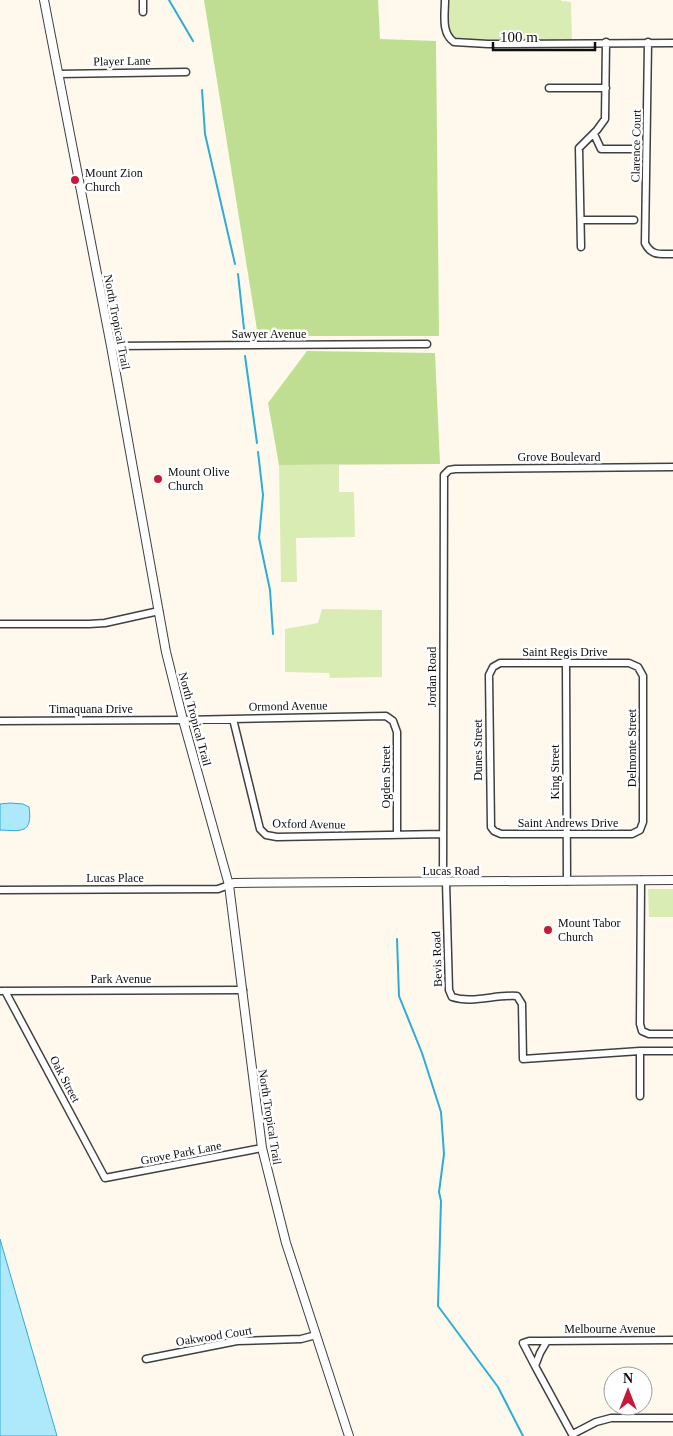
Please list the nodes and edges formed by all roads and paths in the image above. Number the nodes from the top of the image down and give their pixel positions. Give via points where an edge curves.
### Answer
1 (44, 0) edge
2 (143, 0) edge
3 (445, 0) edge
4 (143, 12) dead end
5 (606, 42) junction
6 (648, 42) junction
7 (673, 43) edge
8 (186, 72) dead end
9 (58, 74) junction
10 (549, 88) dead end
11 (606, 88) junction
12 (594, 134) junction
13 (634, 149) dead end
14 (581, 220) junction
15 (634, 220) dead end
16 (581, 247) dead end
17 (673, 254) edge
18 (428, 344) dead end
19 (111, 346) junction
20 (673, 467) edge
21 (446, 472) joint
22 (159, 610) junction
23 (0, 624) edge
24 (566, 663) junction
25 (638, 667) joint
26 (492, 668) joint
27 (232, 719) junction
28 (183, 720) junction
29 (0, 721) edge
30 (393, 721) joint
31 (640, 830) joint
32 (494, 831) joint
33 (443, 834) junction
34 (566, 834) junction
35 (396, 835) junction
36 (641, 880) junction
37 (673, 880) edge
38 (567, 881) junction
39 (444, 882) junction
40 (229, 885) junction
41 (0, 890) edge
42 (243, 990) junction
43 (2, 991) edge
44 (673, 1034) edge
45 (640, 1051) junction
46 (673, 1051) edge
47 (640, 1096) dead end
48 (262, 1148) junction
49 (105, 1178) joint
50 (316, 1335) junction
51 (673, 1340) edge
52 (547, 1341) junction
53 (146, 1359) dead end
54 (535, 1366) junction
55 (673, 1418) edge
56 (573, 1435) edge
57 (349, 1436) edge

1 - 9 street, North Tropical Trail
2 - 4 street
3 - 5 street via 445,30 450,39 461,44
5 - 6 street
5 - 11 street
6 - 7 street
6 - 17 street, Clarence Court via 645,243 655,254
8 - 9 street, Player Lane
9 - 19 street, North Tropical Trail
10 - 11 street
11 - 12 street via 604,119
12 - 13 street via 601,149
12 - 14 street via 579,148
14 - 15 street
14 - 16 street
18 - 19 street, Sawyer Avenue
19 - 22 street, North Tropical Trail
20 - 21 street, Grove Boulevard via 456,469
21 - 33 street, Jordan Road via 443,483
22 - 23 street via 89,624
22 - 28 street, North Tropical Trail
24 - 25 street, Saint Regis Drive via 629,663
24 - 26 street, Saint Regis Drive via 500,663
24 - 34 street, King Street
25 - 31 street, Delmonte Street via 643,676 643,822
26 - 32 street, Dunes Street via 489,675 490,821
27 - 28 street, Ormond Avenue
27 - 30 street, Ormond Avenue via 386,716
27 - 35 street, Oxford Avenue via 260,829 266,835
28 - 29 street, Timaquana Drive
28 - 40 street, North Tropical Trail
30 - 35 street, Ogden Street via 397,732
31 - 34 street, Saint Andrews Drive via 632,834
32 - 34 street, Saint Andrews Drive via 501,834
33 - 35 street, Oxford Avenue
33 - 39 street, Jordan Road
34 - 38 street, King Street
36 - 37 street, Lucas Road
36 - 38 street, Lucas Road
36 - 44 street via 640,1024 642,1031 648,1034
38 - 39 street, Lucas Road
39 - 40 street, Lucas Road
39 - 45 street, Bevis Road via 449,990 452,997 461,1000 517,996 522,1004 523,1058
40 - 41 street, Lucas Place via 218,889
40 - 42 street, North Tropical Trail
42 - 43 street, Park Avenue
42 - 48 street, North Tropical Trail
43 - 49 street, Oak Street
45 - 46 street, Bevis Road
45 - 47 street
48 - 49 street, Grove Park Lane
48 - 50 street, North Tropical Trail via 286,1242
50 - 53 street, Oakwood Court via 301,1339 237,1341
50 - 57 street, North Tropical Trail
51 - 52 street, Melbourne Avenue
52 - 54 street, Melbourne Avenue
52 - 54 street, Melbourne Avenue via 523,1343
54 - 56 street
55 - 56 street via 610,1418

